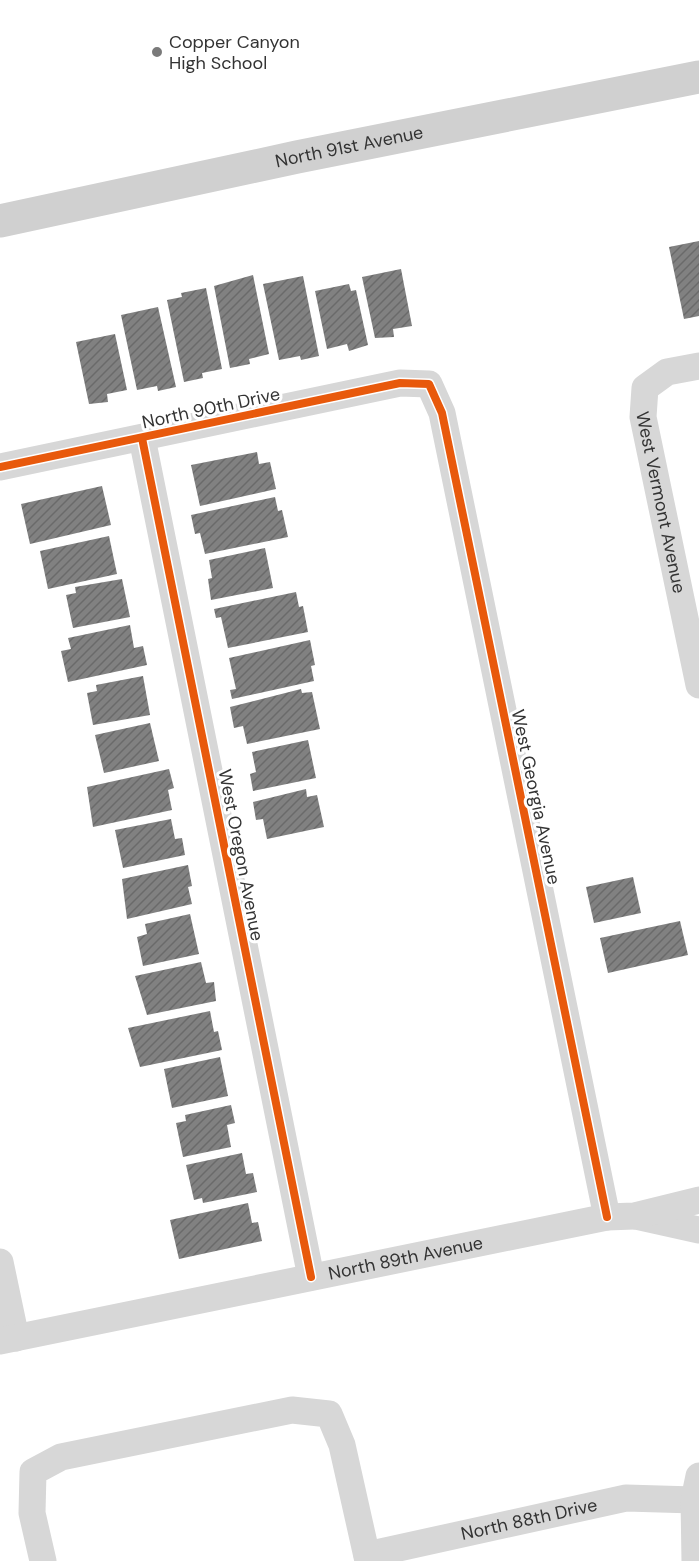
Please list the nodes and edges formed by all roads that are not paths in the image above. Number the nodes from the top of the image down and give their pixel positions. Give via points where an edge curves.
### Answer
1 (699, 77) edge
2 (0, 221) edge
3 (699, 366) edge
4 (429, 384) joint
5 (142, 438) junction
6 (0, 467) edge
7 (699, 685) edge
8 (699, 1200) edge
9 (634, 1216) junction
10 (607, 1217) junction
11 (699, 1230) edge
12 (0, 1262) edge
13 (311, 1277) junction
14 (8, 1339) edge
15 (697, 1488) edge
16 (368, 1558) edge
17 (43, 1561) edge
18 (695, 1561) edge

1 - 2 main road, North 91st Avenue
3 - 7 street, West Vermont Avenue via 667,372 645,388 644,417
4 - 5 street, North 90th Drive via 400,383
4 - 10 street, West Georgia Avenue via 442,412
5 - 6 street, North 90th Drive
5 - 13 street, West Oregon Avenue
8 - 9 street, North 89th Avenue
9 - 10 street, North 89th Avenue
9 - 11 street, North 89th Avenue
10 - 13 street, North 89th Avenue
12 - 14 street
13 - 14 street, North 89th Avenue
15 - 16 street, North 88th Drive via 626,1498
15 - 18 street
16 - 17 street via 342,1445 329,1414 292,1410 61,1457 33,1472 32,1513

